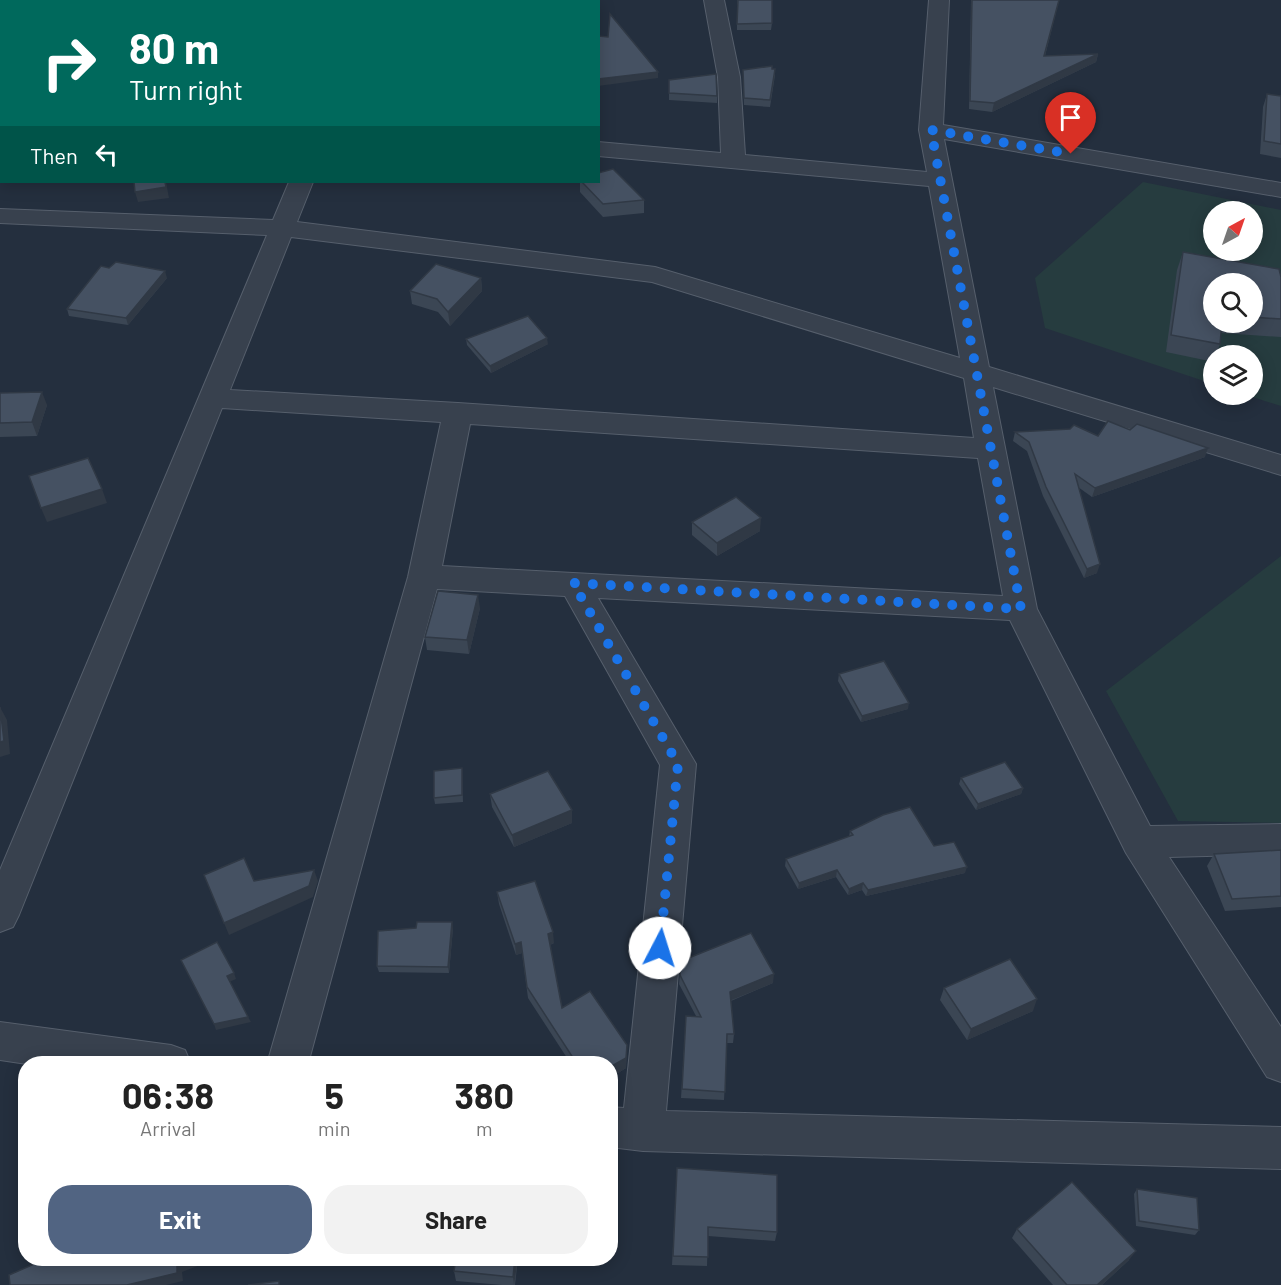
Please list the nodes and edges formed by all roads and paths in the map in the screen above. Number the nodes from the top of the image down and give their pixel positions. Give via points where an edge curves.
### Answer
1 (714, 0) edge
2 (939, 0) edge
3 (931, 130) junction
4 (600, 149) edge
5 (733, 161) junction
6 (940, 180) junction
7 (301, 183) edge
8 (1281, 190) edge
9 (0, 216) edge
10 (283, 228) junction
11 (978, 372) junction
12 (211, 398) junction
13 (458, 412) junction
14 (991, 448) junction
15 (1281, 465) edge
16 (424, 577) junction
17 (573, 583) junction
18 (1021, 609) junction
19 (1281, 839) edge
20 (1139, 842) junction
21 (0, 915) edge
22 (0, 1041) edge
23 (112, 1056) edge
24 (288, 1056) edge
25 (1281, 1063) edge
26 (627, 1129) edge
27 (1281, 1148) edge

1 - 5 street via 729,77
2 - 3 street
3 - 6 street
3 - 8 street
4 - 5 street
5 - 6 street
6 - 11 street
7 - 10 street
9 - 10 street
10 - 11 street via 655,275
10 - 12 street
11 - 14 street
11 - 15 street
12 - 13 street
12 - 21 street
13 - 14 street
13 - 16 street
14 - 18 street
16 - 17 street
16 - 24 street
17 - 18 street
17 - 26 street via 678,764
18 - 20 street
19 - 20 street
20 - 25 street
22 - 23 street
26 - 27 street

